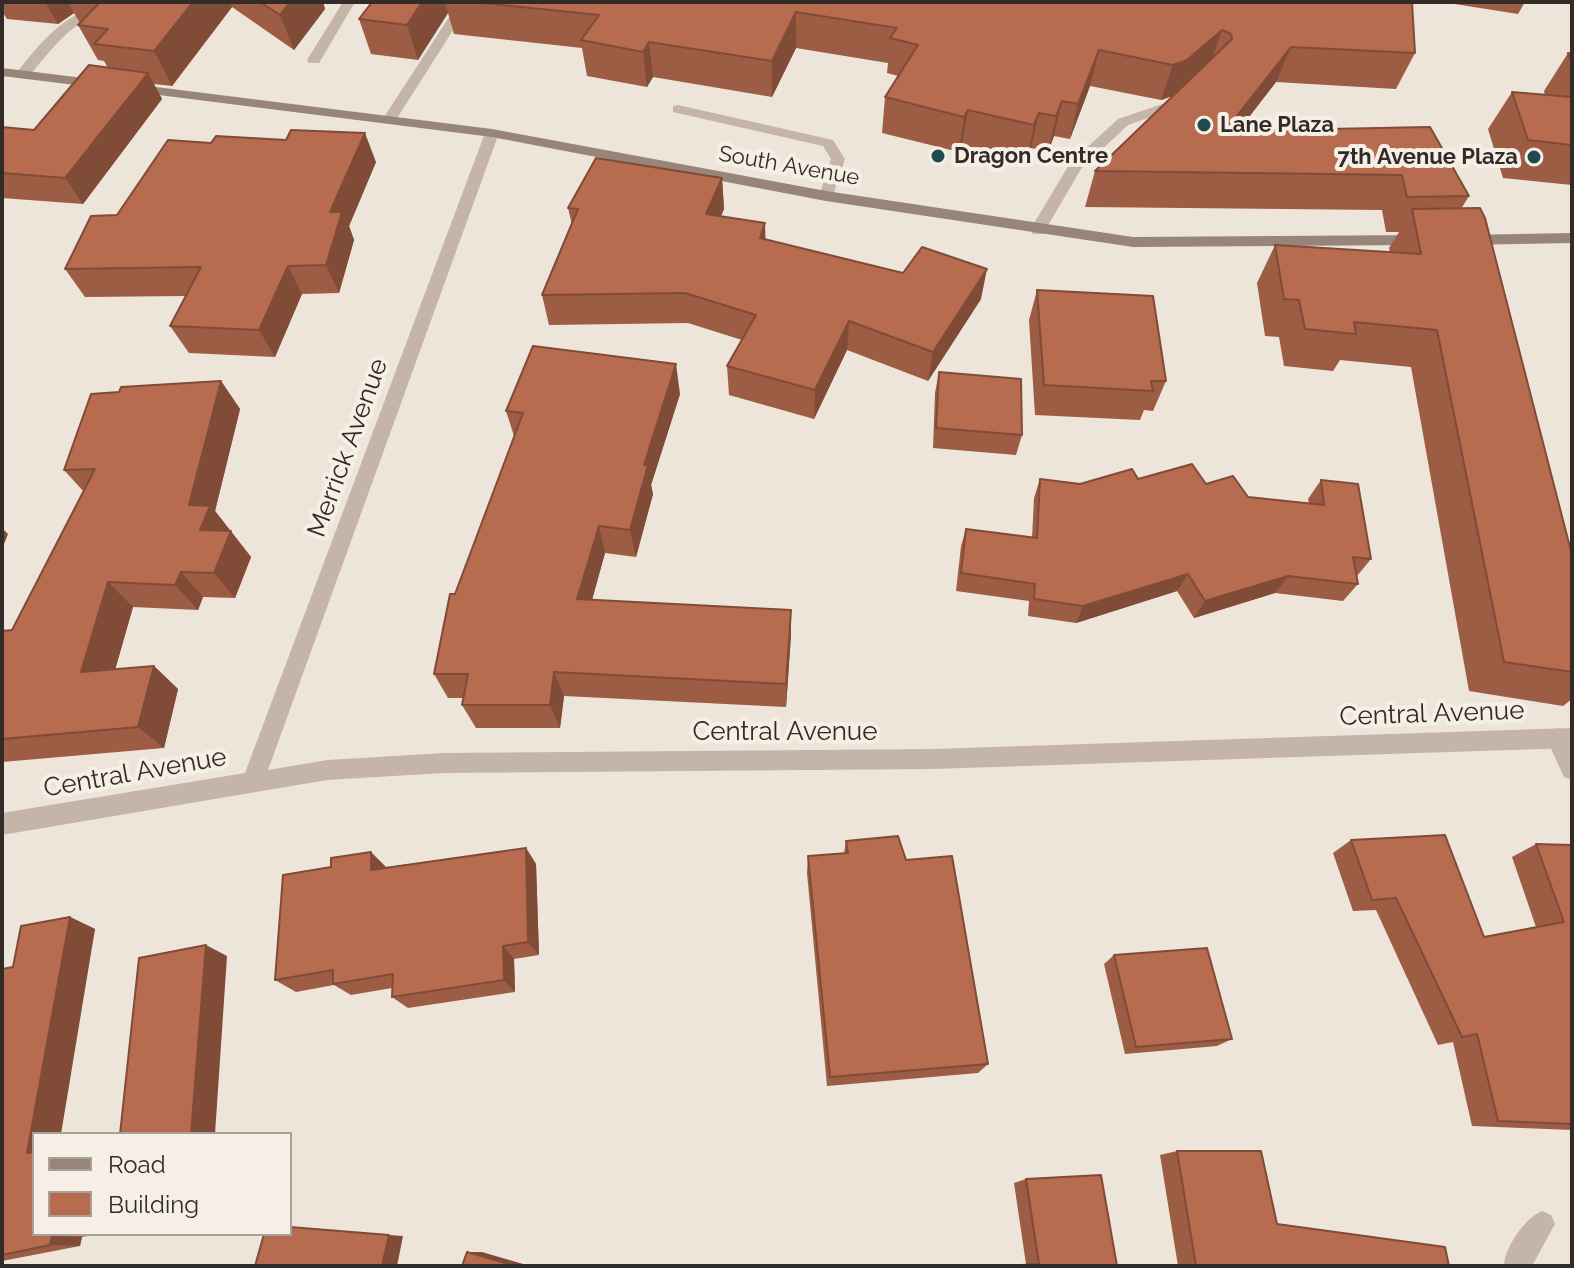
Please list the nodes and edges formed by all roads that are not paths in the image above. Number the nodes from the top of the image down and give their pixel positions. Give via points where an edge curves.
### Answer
1 (148, 2) edge
2 (349, 2) edge
3 (465, 2) edge
4 (314, 60) dead end
5 (2, 72) edge
6 (22, 75) junction
7 (1191, 91) edge
8 (678, 109) dead end
9 (389, 120) junction
10 (492, 133) junction
11 (826, 196) junction
12 (1038, 230) junction
13 (1572, 238) edge
14 (1564, 738) edge
15 (1572, 770) edge
16 (253, 782) junction
17 (2, 824) edge
18 (1542, 1224) dead end
19 (1518, 1266) edge

1 - 6 street via 132,13 93,12 77,19
2 - 4 street
3 - 9 street
5 - 6 main road, South Avenue
6 - 9 main road, South Avenue
7 - 12 street via 1169,108 1123,122 1075,166
8 - 11 street via 828,143 838,159
9 - 10 main road, South Avenue
10 - 11 main road, South Avenue
10 - 16 street, Merrick Avenue
11 - 12 main road, South Avenue
12 - 13 main road, South Avenue via 1133,242
14 - 15 street
14 - 16 street, Central Avenue via 933,759 444,763 327,770
16 - 17 street, Central Avenue
18 - 19 street

